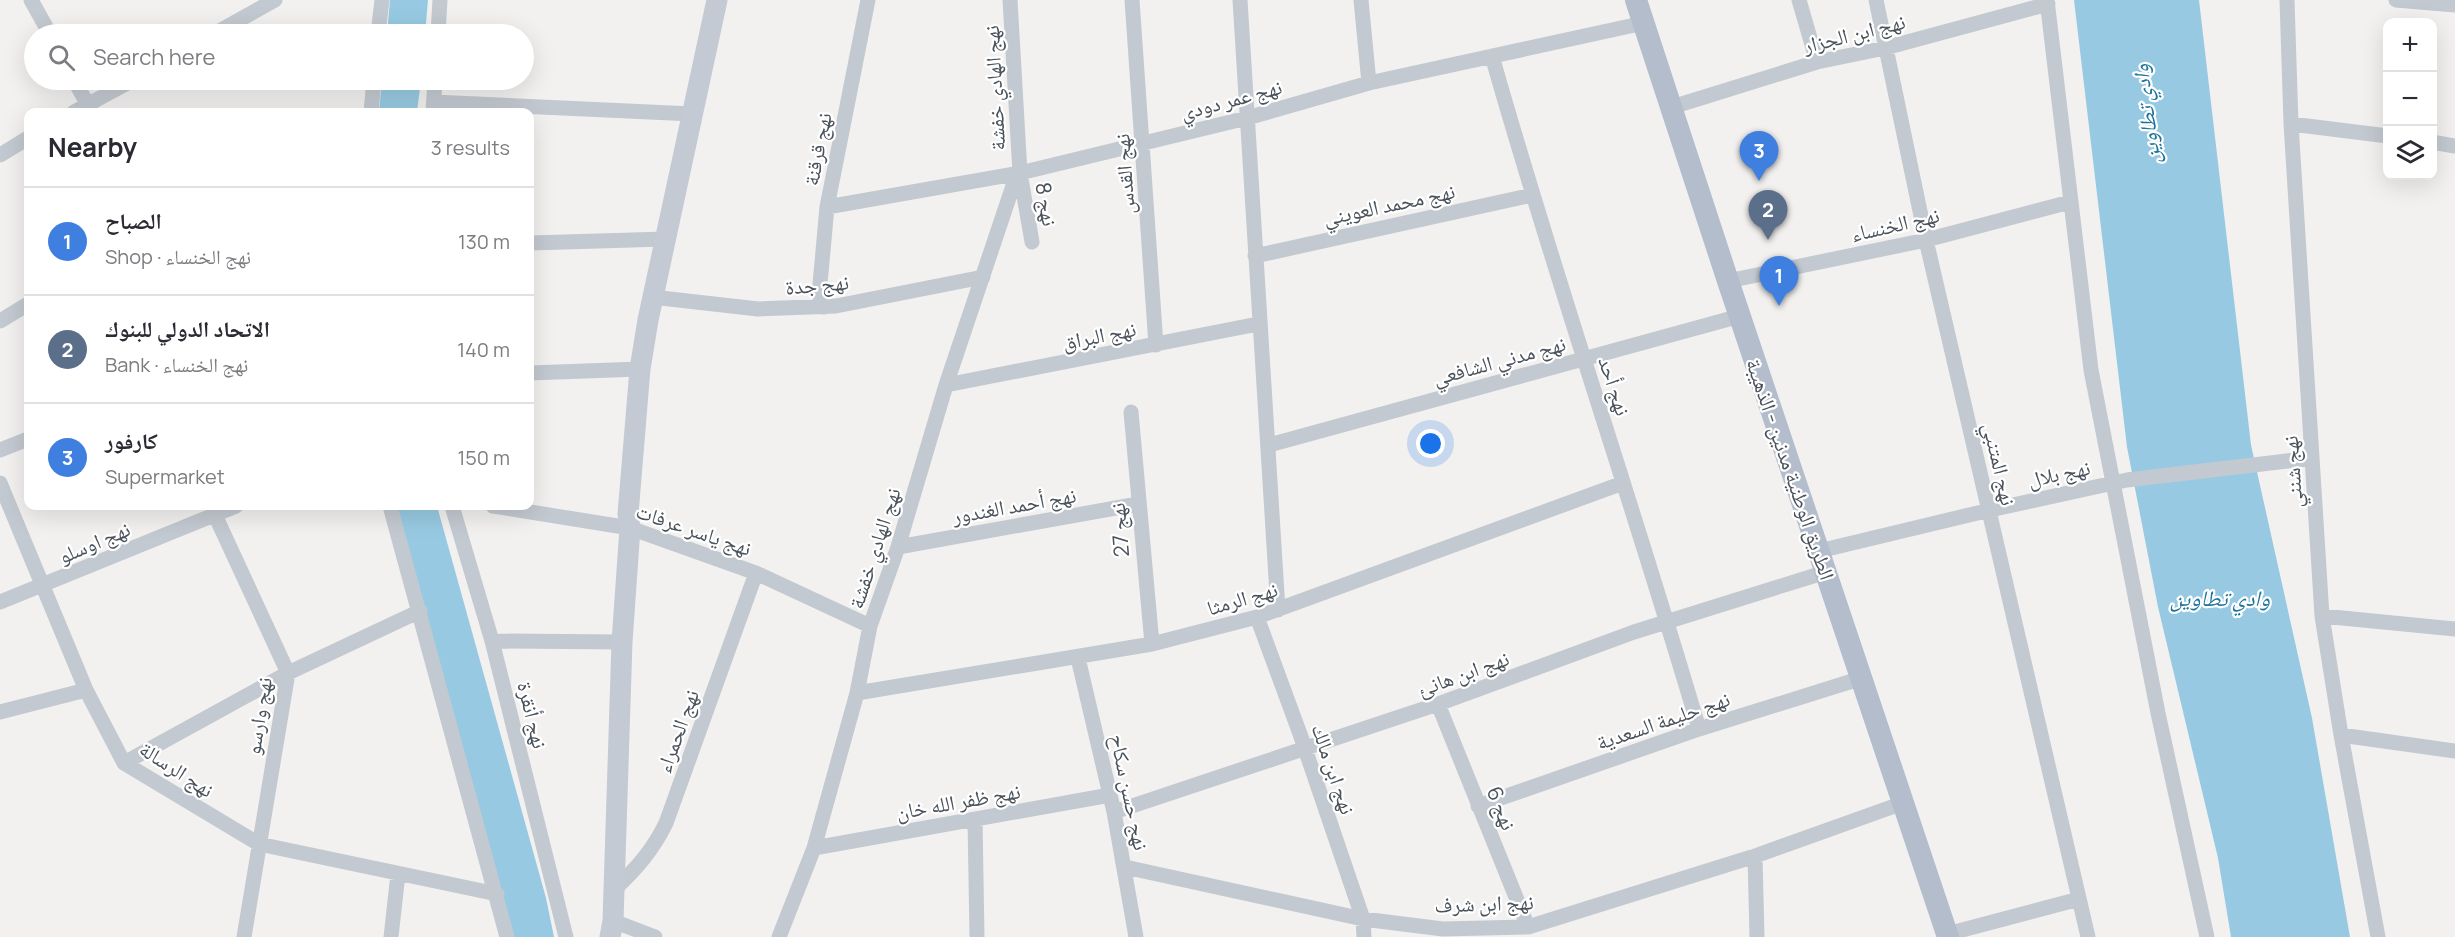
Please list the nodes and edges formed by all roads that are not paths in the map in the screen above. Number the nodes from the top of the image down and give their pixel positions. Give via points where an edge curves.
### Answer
1 (31, 0) edge
2 (275, 0) edge
3 (382, 0) edge
4 (440, 0) edge
5 (717, 0) edge
6 (867, 0) edge
7 (1010, 0) edge
8 (1132, 0) edge
9 (1240, 0) edge
10 (1361, 0) edge
11 (1636, 0) edge
12 (1799, 0) edge
13 (1876, 0) edge
14 (2287, 0) edge
15 (2396, 0) edge
16 (2048, 2) edge
17 (2455, 6) edge
18 (1644, 22) junction
19 (44, 24) edge
20 (231, 24) edge
21 (379, 24) edge
22 (439, 24) edge
23 (1884, 48) junction
24 (1492, 56) junction
25 (1817, 63) junction
26 (1369, 83) junction
27 (80, 90) edge
28 (118, 90) edge
29 (373, 90) edge
30 (435, 90) edge
31 (434, 107) edge
32 (1672, 107) junction
33 (89, 108) edge
34 (91, 108) edge
35 (371, 108) edge
36 (471, 108) edge
37 (534, 110) edge
38 (693, 114) junction
39 (1247, 118) junction
40 (2291, 123) junction
41 (2383, 135) edge
42 (24, 140) edge
43 (1143, 143) junction
44 (2437, 143) edge
45 (2455, 146) edge
46 (0, 155) edge
47 (1019, 173) junction
48 (1532, 195) junction
49 (2070, 202) junction
50 (827, 207) junction
51 (666, 239) junction
52 (1926, 240) junction
53 (1032, 242) dead end
54 (534, 243) edge
55 (1255, 256) junction
56 (983, 277) junction
57 (1728, 281) junction
58 (652, 297) junction
59 (24, 306) edge
60 (824, 307) junction
61 (1740, 316) junction
62 (0, 321) edge
63 (1258, 324) junction
64 (1156, 345) junction
65 (1584, 359) junction
66 (640, 369) junction
67 (534, 373) edge
68 (946, 385) junction
69 (1131, 412) dead end
70 (24, 441) edge
71 (1269, 445) junction
72 (0, 450) edge
73 (2312, 458) junction
74 (2119, 481) junction
75 (0, 483) edge
76 (1623, 483) junction
77 (1138, 504) junction
78 (227, 510) edge
79 (391, 510) edge
80 (453, 510) edge
81 (518, 510) edge
82 (1990, 510) junction
83 (215, 515) junction
84 (630, 528) junction
85 (898, 547) junction
86 (1823, 561) junction
87 (756, 573) junction
88 (44, 586) junction
89 (0, 602) edge
90 (1278, 610) junction
91 (420, 611) junction
92 (2322, 616) junction
93 (1257, 617) junction
94 (1668, 622) junction
95 (870, 626) junction
96 (2455, 629) edge
97 (492, 640) junction
98 (622, 642) junction
99 (1152, 644) junction
100 (1078, 658) junction
101 (288, 673) junction
102 (1862, 678) junction
103 (86, 690) junction
104 (856, 693) junction
105 (1438, 704) junction
106 (0, 711) edge
107 (1699, 729) junction
108 (2341, 735) junction
109 (1305, 750) junction
110 (2455, 751) edge
111 (124, 764) junction
112 (1110, 795) junction
113 (1903, 803) junction
114 (1478, 806) junction
115 (1114, 812) junction
116 (975, 819) junction
117 (259, 844) junction
118 (814, 848) junction
119 (1755, 856) junction
120 (1125, 867) junction
121 (398, 874) junction
122 (614, 890) junction
123 (497, 894) junction
124 (2079, 899) junction
125 (1363, 919) junction
126 (1528, 927) junction
127 (612, 929) edge
128 (1947, 935) edge
129 (244, 937) edge
130 (392, 937) edge
131 (507, 937) edge
132 (566, 937) edge
133 (655, 937) edge
134 (778, 937) edge
135 (977, 937) edge
136 (1136, 937) edge
137 (1364, 937) edge
138 (1757, 937) edge
139 (2088, 937) edge
140 (2207, 937) edge
141 (2378, 937) edge

1 - 19 street
2 - 20 street
3 - 21 street
4 - 22 street
5 - 38 main road
6 - 50 street, نهج قرقنة
7 - 47 street, نهج الهادي خفشة
8 - 43 street, نهج القدس
9 - 39 street
10 - 26 street
11 - 18 main road, الطريق الوطنية مدنين - الذهيبة
12 - 25 street
13 - 23 street, نهج المتنبي
14 - 40 street, نهج شنني
15 - 17 street
16 - 23 street, نهج ابن الجزار
16 - 49 street
18 - 24 street, نهج عمر دودي
18 - 32 main road, الطريق الوطنية مدنين - الذهيبة
23 - 25 street, نهج ابن الجزار
23 - 52 street, نهج المتنبي
24 - 26 street, نهج عمر دودي
24 - 48 street, نهج أحد
25 - 32 street, نهج ابن الجزار
26 - 39 street, نهج عمر دودي
27 - 33 street
28 - 34 street
29 - 35 street
30 - 31 street
31 - 36 street
32 - 57 main road, الطريق الوطنية مدنين - الذهيبة
37 - 38 street
38 - 51 main road
39 - 43 street, نهج عمر دودي
39 - 55 street
40 - 41 street
40 - 73 street, نهج شنني
42 - 46 street
43 - 47 street, نهج عمر دودي
43 - 64 street, نهج القدس
44 - 45 street
47 - 50 street, نهج عمر دودي
47 - 53 street, نهج 8
47 - 56 street, نهج الهادي خفشة
48 - 55 street, نهج محمد العويني
48 - 65 street, نهج أحد
49 - 52 street, نهج الخنساء
49 - 74 street via 2091,370
50 - 60 street, نهج قرقنة via 819,295
51 - 54 street
51 - 58 main road
52 - 57 street, نهج الخنساء
52 - 82 street, نهج المتنبي
55 - 63 street
56 - 60 street, نهج جدة
56 - 68 street, نهج الهادي خفشة
57 - 61 main road, الطريق الوطنية مدنين - الذهيبة
58 - 60 street, نهج جدة via 758,309
58 - 66 main road
59 - 62 street
61 - 65 street, نهج مدني الشافعي
61 - 86 main road, الطريق الوطنية مدنين - الذهيبة
63 - 64 street, نهج البراق
63 - 71 street
64 - 68 street, نهج البراق
65 - 71 street, نهج مدني الشافعي
65 - 76 street, نهج أحد
66 - 67 street
66 - 84 main road
68 - 85 street, نهج الهادي خفشة
69 - 77 street, نهج 27
70 - 72 street
71 - 90 street
73 - 74 street, نهج بلال
73 - 92 street, نهج شنني
74 - 82 street, نهج بلال
74 - 140 street via 2155,701
75 - 88 street, نهج الرسالة
76 - 90 street, نهج الرمثا
76 - 94 street, نهج أحد
77 - 85 street, نهج أحمد الغندور
77 - 99 street, نهج 27
78 - 83 street, نهج اوسلو
79 - 91 street
80 - 97 street, نهج أنقرة
81 - 84 street, نهج ياسر عرفات
82 - 86 street, نهج بلال
82 - 124 street, نهج المتنبي
83 - 88 street, نهج اوسلو
83 - 101 street, نهج وارسو
84 - 87 street, نهج ياسر عرفات
84 - 98 main road
85 - 95 street, نهج الهادي خفشة
86 - 94 street, نهج ابن هانئ
86 - 102 main road, الطريق الوطنية مدنين - الذهيبة
87 - 95 street, نهج ياسر عرفات
87 - 122 street, نهج الحمراء via 666,823 641,865
88 - 89 street, نهج اوسلو
88 - 103 street, نهج الرسالة
90 - 93 street, نهج الرمثا
91 - 101 street
91 - 123 street
92 - 96 street
92 - 108 street, نهج شنني
93 - 99 street, نهج الرمثا
93 - 109 street, نهج ابن مالك
94 - 105 street, نهج ابن هانئ
94 - 107 street, نهج أحد
95 - 104 street, نهج الهادي خفشة
97 - 98 street
97 - 132 street, نهج أنقرة
98 - 122 main road
99 - 100 street, نهج الرمثا
100 - 104 street, نهج الرمثا
100 - 112 street, نهج حسن سكاح
101 - 111 street
101 - 117 street, نهج وارسو
102 - 107 street, نهج حليمة السعدية
102 - 113 main road, الطريق الوطنية مدنين - الذهيبة
103 - 106 street
103 - 111 street, نهج الرسالة
104 - 118 street, نهج الهادي خفشة
105 - 109 street, نهج ابن هانئ
105 - 114 street, نهج 6
107 - 114 street, نهج حليمة السعدية
108 - 110 street
108 - 141 street, نهج شنني
109 - 115 street, نهج ابن هانئ
109 - 125 street, نهج ابن مالك
111 - 117 street, نهج الرسالة
112 - 115 street, نهج حسن سكاح
112 - 116 street, نهج ظفر الله خان
113 - 119 street, نهج ابن شرف
113 - 128 main road, الطريق الوطنية مدنين - الذهيبة
114 - 126 street, نهج 6
115 - 120 street, نهج حسن سكاح
116 - 118 street, نهج ظفر الله خان
116 - 135 street
117 - 121 street, نهج الرسالة
117 - 129 street, نهج وارسو
118 - 134 street, نهج الهادي خفشة
119 - 126 street, نهج ابن شرف
119 - 138 street
120 - 125 street, نهج ابن شرف
120 - 136 street, نهج حسن سكاح
121 - 123 street, نهج الرسالة
121 - 130 street
122 - 127 main road
123 - 131 street
124 - 128 street
124 - 139 street, نهج المتنبي
125 - 126 street, نهج ابن شرف via 1443,929
125 - 137 street, نهج ابن مالك
127 - 133 street

